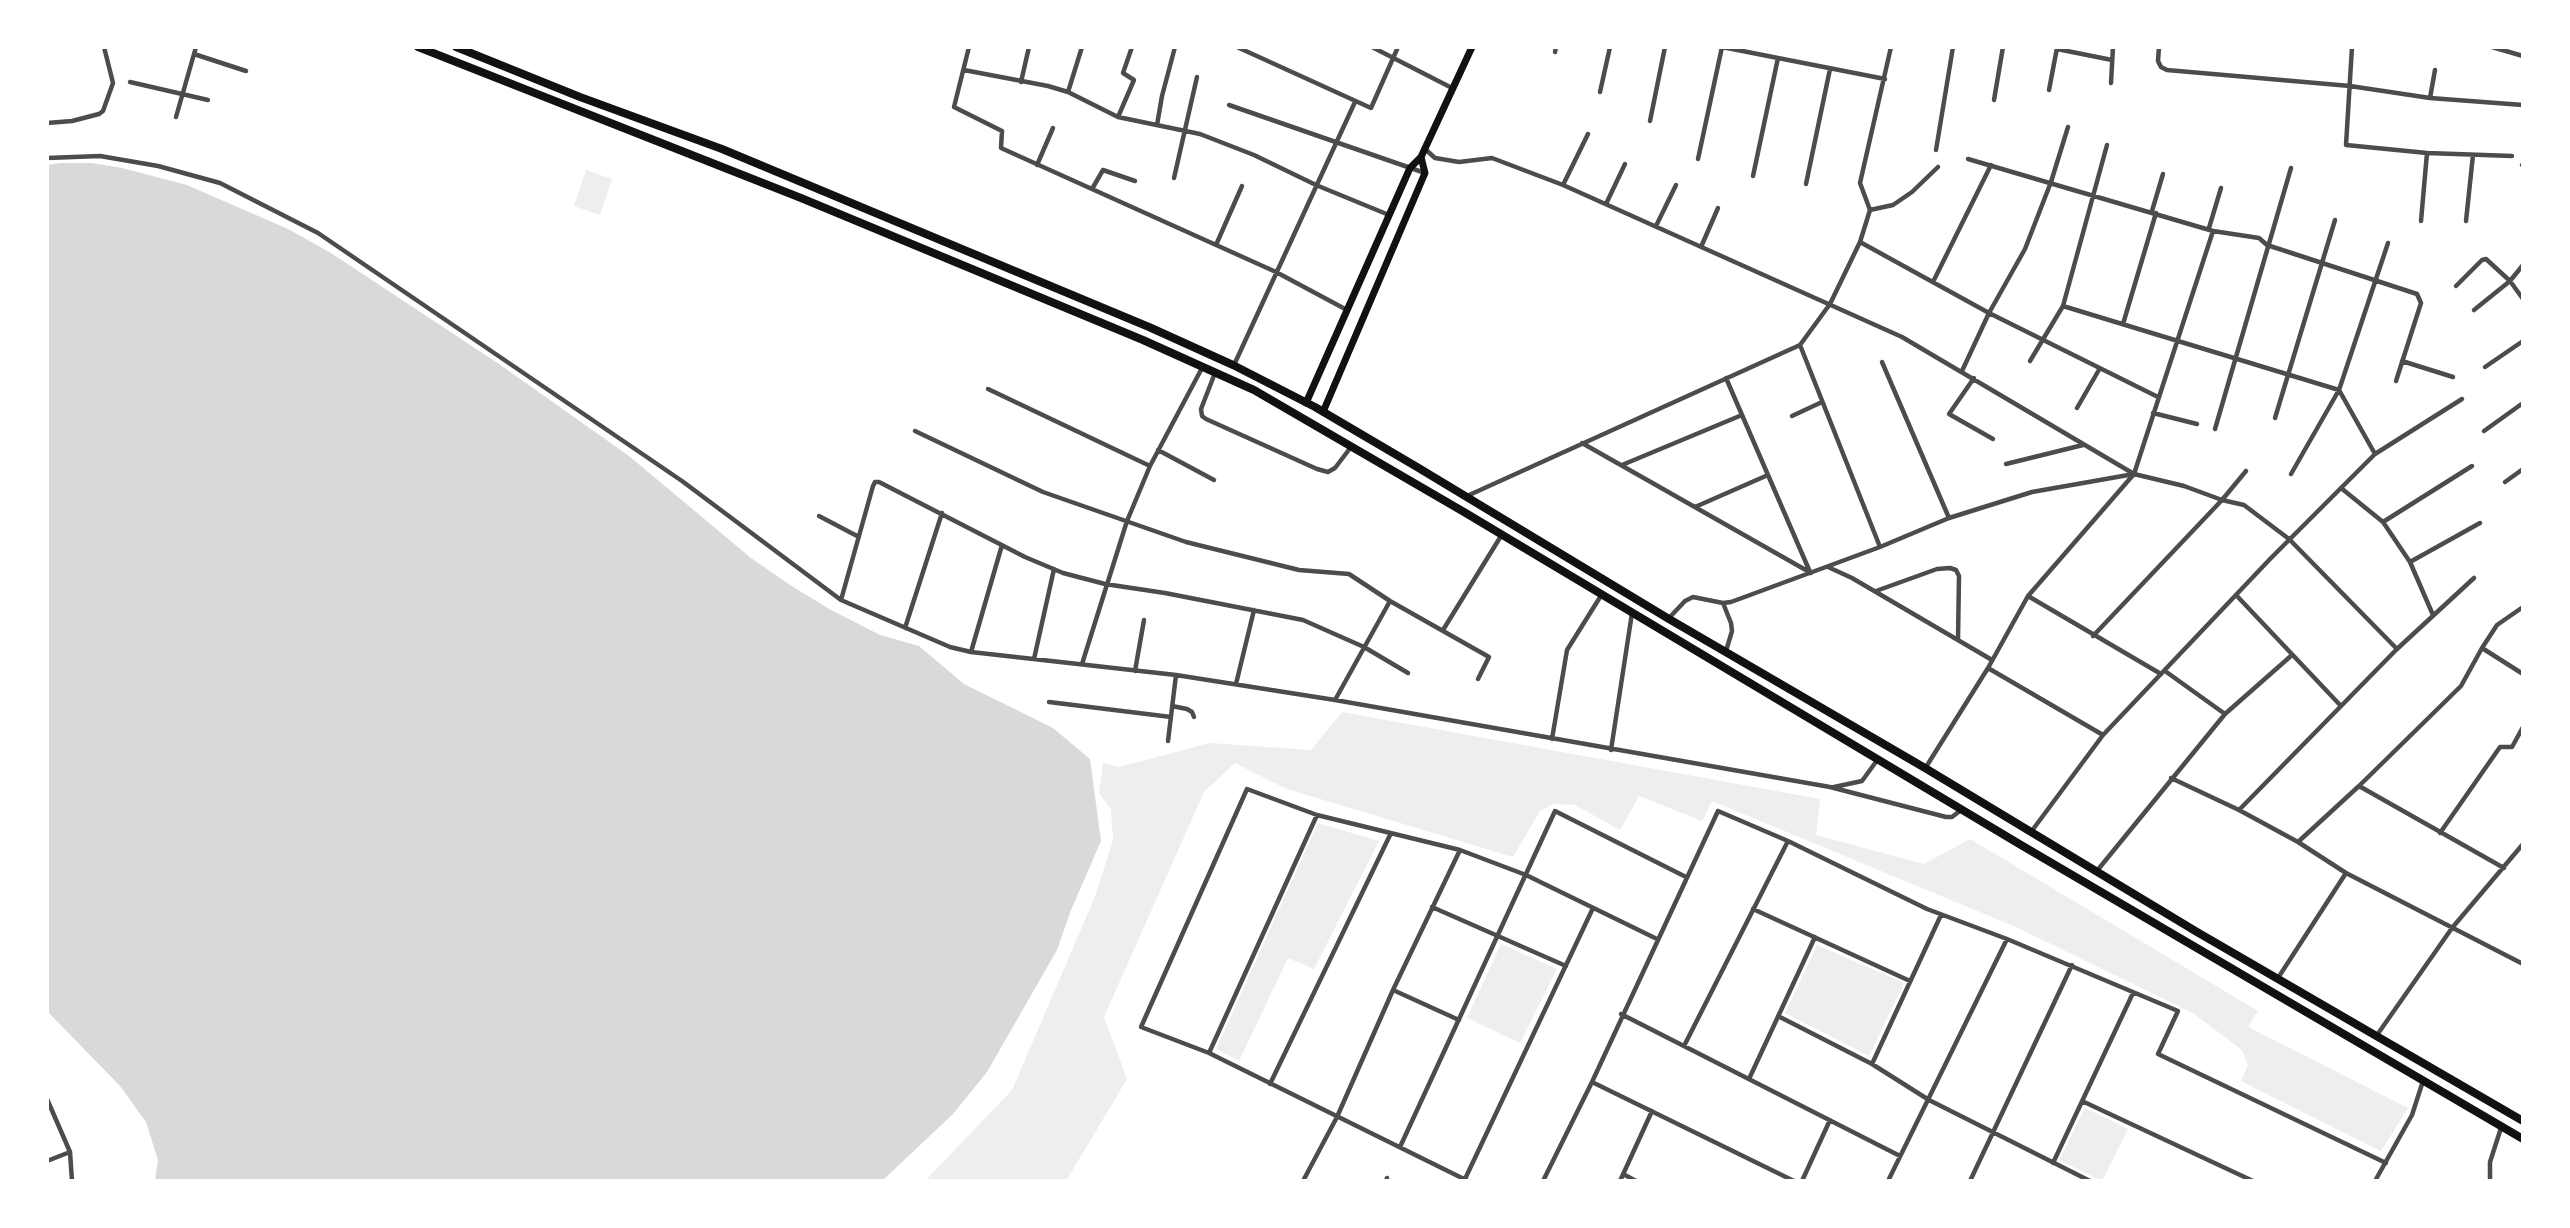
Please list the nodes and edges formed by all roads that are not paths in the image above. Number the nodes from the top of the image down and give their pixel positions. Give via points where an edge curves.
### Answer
1 (104, 47) edge
2 (196, 47) edge
3 (418, 47) edge
4 (456, 47) edge
5 (969, 47) edge
6 (1029, 47) edge
7 (1082, 47) edge
8 (1132, 47) edge
9 (1175, 47) edge
10 (1237, 47) edge
11 (1372, 47) edge
12 (1398, 47) edge
13 (1610, 47) edge
14 (1665, 47) edge
15 (1722, 47) edge
16 (1891, 47) edge
17 (1953, 47) edge
18 (2003, 47) edge
19 (2113, 47) edge
20 (2159, 47) edge
21 (2352, 47) edge
22 (2492, 47) edge
23 (2057, 48) edge
24 (1471, 49) edge
25 (194, 54) junction
26 (2523, 56) edge
27 (1392, 58) junction
28 (1777, 58) junction
29 (2112, 60) junction
30 (1830, 69) junction
31 (964, 70) junction
32 (2434, 70) dead end
33 (246, 71) dead end
34 (1197, 77) dead end
35 (1885, 79) junction
36 (130, 82) dead end
37 (1021, 82) junction
38 (2110, 83) dead end
39 (2350, 86) junction
40 (1452, 88) junction
41 (2049, 90) dead end
42 (1068, 92) junction
43 (1600, 92) dead end
44 (183, 94) junction
45 (2430, 98) junction
46 (208, 100) dead end
47 (1994, 100) dead end
48 (1354, 102) junction
49 (1228, 105) dead end
50 (2523, 105) edge
51 (176, 117) dead end
52 (1118, 117) junction
53 (1650, 121) dead end
54 (47, 123) edge
55 (1157, 125) junction
56 (2068, 127) dead end
57 (1052, 128) dead end
58 (1184, 130) junction
59 (1588, 135) dead end
60 (1335, 143) junction
61 (2107, 145) dead end
62 (1936, 150) dead end
63 (1423, 153) junction
64 (2427, 153) junction
65 (2473, 155) junction
66 (2512, 156) dead end
67 (47, 159) edge
68 (1698, 159) dead end
69 (1969, 159) dead end
70 (1625, 164) dead end
71 (1037, 165) junction
72 (1991, 165) junction
73 (1938, 167) dead end
74 (1410, 168) junction
75 (2291, 168) dead end
76 (1425, 173) junction
77 (2163, 174) dead end
78 (1753, 176) dead end
79 (1174, 178) dead end
80 (1135, 181) dead end
81 (2051, 182) junction
82 (1563, 184) junction
83 (1676, 184) dead end
84 (1806, 184) dead end
85 (1316, 185) junction
86 (1242, 186) dead end
87 (2221, 188) dead end
88 (1092, 189) junction
89 (2092, 194) junction
90 (1606, 204) junction
91 (1718, 208) dead end
92 (1870, 210) junction
93 (2154, 213) junction
94 (1389, 216) junction
95 (2335, 220) dead end
96 (2421, 221) dead end
97 (2466, 221) dead end
98 (1656, 226) junction
99 (2211, 230) junction
100 (1860, 242) junction
101 (2388, 243) dead end
102 (1216, 245) junction
103 (2267, 245) junction
104 (1701, 247) junction
105 (2321, 264) junction
106 (2523, 265) edge
107 (1276, 272) junction
108 (2374, 280) junction
109 (2510, 281) junction
110 (1933, 282) junction
111 (1053, 286) junction
112 (2456, 286) dead end
113 (1065, 291) junction
114 (2523, 299) edge
115 (1047, 300) junction
116 (1830, 304) junction
117 (1060, 305) junction
118 (2063, 306) junction
119 (1348, 310) junction
120 (2474, 310) dead end
121 (1989, 313) junction
122 (2123, 324) junction
123 (2043, 340) junction
124 (2176, 341) junction
125 (2523, 341) edge
126 (1800, 345) junction
127 (2234, 358) junction
128 (2030, 361) dead end
129 (2402, 361) junction
130 (1882, 362) dead end
131 (1234, 365) junction
132 (1203, 366) junction
133 (2485, 367) dead end
134 (2100, 368) junction
135 (1962, 371) junction
136 (1215, 372) junction
137 (2287, 374) junction
138 (2453, 377) dead end
139 (1726, 378) junction
140 (1974, 378) junction
141 (2396, 381) dead end
142 (988, 389) dead end
143 (2339, 390) junction
144 (2158, 397) junction
145 (2462, 399) dead end
146 (1822, 402) junction
147 (1306, 403) junction
148 (2523, 403) edge
149 (2077, 408) dead end
150 (1323, 412) junction
151 (2153, 412) junction
152 (1742, 415) junction
153 (1792, 416) dead end
154 (2275, 418) dead end
155 (2196, 424) dead end
156 (2215, 429) dead end
157 (915, 431) dead end
158 (2484, 431) dead end
159 (1993, 439) dead end
160 (1581, 443) junction
161 (2084, 444) junction
162 (1352, 446) junction
163 (1158, 450) junction
164 (2375, 454) junction
165 (2007, 464) dead end
166 (1621, 465) junction
167 (1150, 466) junction
168 (2472, 466) dead end
169 (2523, 469) edge
170 (2246, 471) dead end
171 (2134, 474) junction
172 (2291, 474) dead end
173 (1768, 475) junction
174 (1214, 480) dead end
175 (2505, 482) dead end
176 (2341, 488) junction
177 (1467, 496) junction
178 (2222, 500) junction
179 (1694, 507) junction
180 (942, 513) junction
181 (819, 516) dead end
182 (1949, 518) junction
183 (1127, 521) junction
184 (2383, 522) junction
185 (2480, 523) dead end
186 (1501, 536) junction
187 (859, 537) junction
188 (2289, 539) junction
189 (1002, 545) junction
190 (1880, 547) junction
191 (1566, 556) junction
192 (2410, 562) junction
193 (1827, 566) junction
194 (1054, 569) junction
195 (1558, 569) junction
196 (1587, 569) junction
197 (1811, 573) junction
198 (2474, 578) dead end
199 (1579, 581) junction
200 (1105, 584) junction
201 (1875, 592) junction
202 (1602, 594) junction
203 (2236, 595) junction
204 (2028, 596) junction
205 (841, 600) junction
206 (1390, 601) junction
207 (1723, 603) junction
208 (2523, 607) edge
209 (1254, 610) junction
210 (1632, 613) junction
211 (2433, 615) junction
212 (1669, 618) junction
213 (1144, 620) dead end
214 (905, 628) junction
215 (1443, 630) junction
216 (2093, 636) junction
217 (1958, 640) junction
218 (1364, 647) junction
219 (2482, 648) junction
220 (2398, 649) junction
221 (1726, 651) junction
222 (971, 652) junction
223 (2292, 655) junction
224 (1034, 659) junction
225 (1992, 660) junction
226 (1082, 664) junction
227 (1988, 667) junction
228 (1135, 671) junction
229 (2163, 672) junction
230 (1408, 673) dead end
231 (2523, 674) edge
232 (1176, 676) junction
233 (1478, 679) dead end
234 (1236, 685) junction
235 (1335, 700) junction
236 (1049, 702) dead end
237 (1172, 706) junction
238 (2341, 706) junction
239 (2225, 713) junction
240 (1171, 716) junction
241 (1194, 717) dead end
242 (2523, 727) edge
243 (2103, 735) junction
244 (1552, 739) junction
245 (1168, 741) dead end
246 (1611, 750) junction
247 (1878, 759) junction
248 (1925, 768) junction
249 (2171, 778) junction
250 (2359, 786) junction
251 (1830, 787) junction
252 (1961, 810) junction
253 (2239, 810) junction
254 (1317, 815) junction
255 (2031, 832) junction
256 (1391, 833) junction
257 (2440, 833) junction
258 (1787, 841) junction
259 (2298, 842) junction
260 (2523, 844) edge
261 (1460, 850) junction
262 (2504, 867) junction
263 (2096, 872) junction
264 (2347, 873) junction
265 (1526, 874) junction
266 (1686, 877) junction
267 (1432, 907) junction
268 (1593, 908) junction
269 (1753, 909) junction
270 (1941, 915) junction
271 (2452, 928) junction
272 (2197, 932) junction
273 (1498, 936) junction
274 (1815, 937) junction
275 (1657, 939) junction
276 (2007, 939) junction
277 (2189, 943) junction
278 (2219, 945) junction
279 (2212, 957) junction
280 (2521, 960) edge
281 (2072, 965) junction
282 (1566, 966) junction
283 (2277, 978) junction
284 (1910, 981) junction
285 (1393, 990) junction
286 (2133, 993) junction
287 (1621, 1014) junction
288 (1778, 1016) junction
289 (1459, 1020) junction
290 (2377, 1035) junction
291 (1684, 1046) junction
292 (1209, 1053) junction
293 (1872, 1064) junction
294 (1749, 1079) junction
295 (1592, 1082) junction
296 (2423, 1082) junction
297 (1270, 1084) junction
298 (47, 1099) edge
299 (1929, 1100) junction
300 (2082, 1101) junction
301 (1651, 1111) junction
302 (1337, 1117) junction
303 (1830, 1120) junction
304 (2523, 1121) edge
305 (2502, 1127) junction
306 (1993, 1133) junction
307 (2523, 1139) edge
308 (1400, 1147) junction
309 (70, 1152) junction
310 (1900, 1156) junction
311 (47, 1161) edge
312 (2053, 1163) junction
313 (2386, 1163) junction
314 (1623, 1174) junction
315 (1467, 1180) edge
316 (72, 1181) edge
317 (1303, 1181) edge
318 (1542, 1181) edge
319 (1620, 1181) edge
320 (1636, 1181) edge
321 (1794, 1181) edge
322 (1802, 1181) edge
323 (1888, 1181) edge
324 (1970, 1181) edge
325 (2090, 1181) edge
326 (2253, 1181) edge
327 (2375, 1181) edge
328 (2490, 1181) edge

1 - 54 street via 113,83 103,111
2 - 25 street
3 - 115 highway via 716,163
4 - 111 highway via 722,149
5 - 31 street
6 - 37 street
7 - 42 street
8 - 52 street via 1123,73 1134,80
9 - 55 street
10 - 48 street
11 - 27 street
12 - 27 street
13 - 43 street
14 - 53 street
15 - 28 street
15 - 68 street
16 - 35 street
17 - 62 street
18 - 47 street
19 - 29 street
20 - 39 street via 2158,61 2167,70
21 - 39 street
22 - 26 street
23 - 29 street
23 - 41 street
24 - 40 main road
25 - 33 street
25 - 44 street
27 - 40 street
27 - 48 street via 1371,108
28 - 30 street
28 - 78 street
29 - 38 street
30 - 35 street
30 - 84 street
31 - 37 street
31 - 71 street via 954,107 1002,131 1001,148
32 - 45 street
34 - 58 street
35 - 92 street via 1860,183
36 - 44 street
37 - 42 street
39 - 45 street
39 - 64 street via 2346,145
40 - 63 main road
42 - 52 street
44 - 46 street
44 - 51 street
45 - 50 street
48 - 60 street
49 - 60 street
52 - 55 street
55 - 58 street
56 - 81 street
57 - 71 street
58 - 79 street
58 - 85 street via 1254,155
59 - 82 street
60 - 74 street
60 - 85 street
61 - 89 street
63 - 74 main road
63 - 76 main road
63 - 82 street via 1459,162 1492,158
64 - 65 street
64 - 96 street
65 - 66 street
65 - 97 street
67 - 205 street via 100,156 158,166 220,183 317,233 682,481
69 - 72 street
70 - 90 street
71 - 88 street
72 - 81 street
72 - 110 street
73 - 92 street via 1893,205
74 - 76 street
74 - 94 main road
75 - 103 street
76 - 150 main road
77 - 93 street
80 - 88 street via 1103,170
81 - 89 street
81 - 121 street via 2025,249
82 - 90 street
83 - 98 street
85 - 94 street
85 - 107 street
86 - 102 street
87 - 99 street
88 - 102 street
89 - 93 street
89 - 118 street
90 - 98 street
91 - 104 street
92 - 100 street
93 - 99 street
93 - 122 street
94 - 119 main road
95 - 105 street
98 - 104 street
99 - 103 street via 2259,238
99 - 124 street
100 - 110 street
100 - 116 street
101 - 108 street
102 - 107 street
103 - 105 street
103 - 127 street
104 - 116 street
105 - 108 street
105 - 137 street
106 - 109 street
107 - 119 street
107 - 131 street
108 - 129 street via 2421,298
108 - 143 street
109 - 112 street via 2486,258
109 - 114 street
109 - 120 street
110 - 121 street
111 - 113 highway
111 - 115 highway
113 - 117 highway
113 - 131 highway
115 - 117 highway
116 - 126 street
116 - 135 street
117 - 132 highway
118 - 122 street
118 - 123 street
119 - 147 main road
121 - 123 street
121 - 135 street
122 - 124 street
123 - 128 street
123 - 134 street
124 - 127 street
124 - 144 street
125 - 133 street
126 - 139 street
126 - 146 street
127 - 137 street
127 - 156 street
129 - 138 street
129 - 141 street
130 - 182 street
131 - 147 highway
132 - 136 highway
132 - 163 street
134 - 144 street
134 - 149 street
135 - 140 street
136 - 162 highway
136 - 162 street via 1201,409 1206,419 1328,472
137 - 143 street
137 - 154 street
139 - 152 street
139 - 160 street
140 - 159 street via 1949,414
140 - 161 street
142 - 167 street
143 - 164 street
143 - 172 street
144 - 151 street
145 - 164 street
146 - 153 street
146 - 190 street
147 - 150 highway
148 - 158 street
150 - 177 highway
151 - 155 street
151 - 171 street
152 - 166 street
152 - 173 street
157 - 183 street via 1043,492
160 - 166 street
160 - 177 street
161 - 165 street
161 - 171 street
162 - 186 highway
163 - 167 street
163 - 174 street
164 - 176 street
166 - 179 street
167 - 183 street
168 - 184 street
169 - 175 street
170 - 178 street
171 - 178 street
171 - 182 street via 2032,492
171 - 204 street
173 - 179 street
173 - 197 street
176 - 184 street
176 - 188 street
177 - 191 highway
178 - 188 street via 2244,505
178 - 216 street
179 - 197 street
180 - 187 street via 875,482
180 - 189 street
180 - 214 street
181 - 187 street
182 - 190 street
183 - 200 street
183 - 206 street via 1299,570 1349,574
184 - 192 street
185 - 192 street
186 - 195 highway
186 - 215 street
187 - 205 street
188 - 203 street
188 - 220 street
189 - 194 street
189 - 222 street
190 - 193 street
191 - 195 highway
191 - 196 highway
192 - 211 street
193 - 197 street
193 - 201 street
194 - 200 street
194 - 224 street
195 - 199 highway
196 - 199 highway
196 - 212 highway
197 - 207 street
198 - 211 street
199 - 202 highway
200 - 209 street
200 - 226 street
201 - 217 street
201 - 217 street via 1937,569 1956,570
202 - 210 highway
202 - 244 street via 1567,650
203 - 223 street
203 - 229 street
204 - 216 street
204 - 225 street
205 - 214 street
206 - 215 street
206 - 218 street
207 - 212 street via 1693,597
207 - 221 street via 1732,631
208 - 219 street via 2497,625
209 - 218 street via 1303,620
209 - 234 street
210 - 246 street
210 - 247 highway
211 - 220 street
212 - 221 highway
213 - 228 street
214 - 222 street
215 - 233 street via 1489,657
216 - 229 street
217 - 225 street
218 - 230 street
218 - 235 street
219 - 231 street
219 - 250 street via 2461,686
220 - 238 street
221 - 248 highway
222 - 224 street
223 - 238 street
223 - 239 street
224 - 226 street
225 - 227 street
226 - 228 street
227 - 243 street
227 - 248 street
228 - 232 street
229 - 239 street
229 - 243 street
232 - 234 street
232 - 237 street
234 - 235 street
235 - 244 street
236 - 240 street
237 - 240 street
237 - 241 street via 1187,709
238 - 253 street
239 - 249 street
240 - 245 street
242 - 257 street via 2512,747 2500,747
243 - 255 street
244 - 246 street
246 - 251 street
247 - 251 street via 1862,781
247 - 252 highway
248 - 255 highway
249 - 253 street
249 - 263 street
250 - 257 street
250 - 259 street
251 - 252 street via 1946,817
252 - 277 highway
253 - 259 street
254 - 256 street
254 - 292 street
254 - 292 street via 1247,789 1141,1027
255 - 263 highway
256 - 261 street
256 - 297 street
257 - 262 street
258 - 266 street via 1718,811
258 - 269 street
258 - 270 street
259 - 264 street
260 - 262 street
261 - 265 street
261 - 267 street
262 - 271 street
263 - 272 highway
264 - 271 street
264 - 283 street
265 - 266 street via 1555,811
265 - 268 street
265 - 273 street
266 - 275 street
267 - 273 street
267 - 285 street
268 - 275 street
268 - 282 street
269 - 274 street
269 - 291 street
270 - 276 street
270 - 284 street
271 - 280 street
271 - 290 street
272 - 277 highway
272 - 278 highway
273 - 282 street
273 - 289 street
274 - 284 street
274 - 288 street
275 - 287 street
276 - 281 street
276 - 299 street
277 - 279 highway
278 - 279 highway
278 - 283 highway
279 - 296 highway
281 - 286 street
281 - 306 street
282 - 315 street
283 - 290 highway
284 - 293 street
285 - 289 street
285 - 302 street
286 - 300 street
286 - 313 street via 2178,1011 2158,1054
287 - 291 street
287 - 295 street
288 - 293 street
288 - 294 street
289 - 308 street
290 - 304 highway
291 - 294 street
292 - 297 street
293 - 299 street
294 - 303 street
295 - 301 street
295 - 318 street
296 - 305 highway
296 - 313 street via 2412,1115
297 - 302 street
298 - 309 street
299 - 306 street
299 - 310 street
300 - 312 street
300 - 326 street
301 - 314 street
301 - 321 street
302 - 308 street
302 - 317 street
303 - 310 street
303 - 322 street
305 - 307 highway
305 - 328 street via 2490,1162
306 - 312 street
306 - 324 street
308 - 315 street
309 - 311 street
309 - 316 street
310 - 323 street
312 - 325 street
313 - 327 street
314 - 319 street
314 - 320 street

